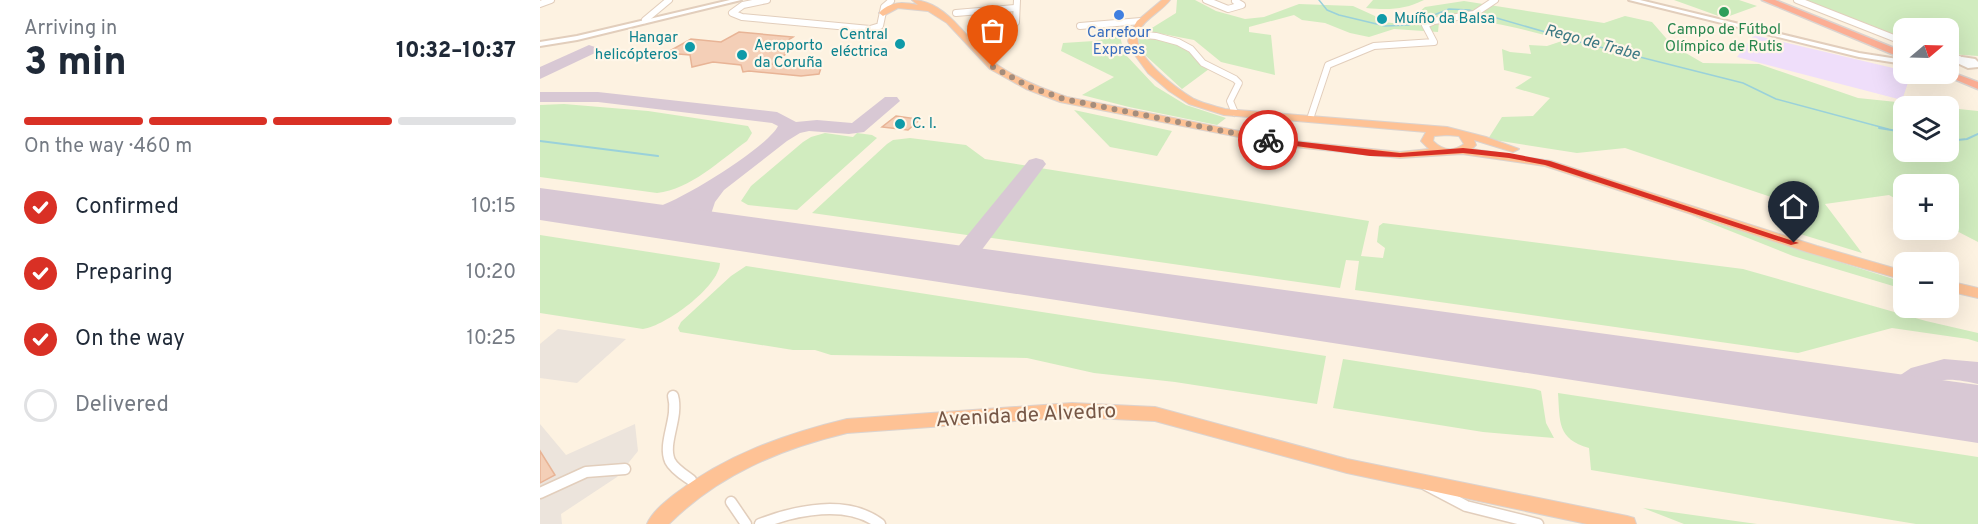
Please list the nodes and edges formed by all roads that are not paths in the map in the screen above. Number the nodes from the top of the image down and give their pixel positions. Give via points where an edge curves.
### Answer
1 (551, 0) edge
2 (669, 0) edge
3 (738, 0) edge
4 (767, 0) edge
5 (882, 0) edge
6 (894, 0) edge
7 (916, 0) edge
8 (1017, 0) edge
9 (1206, 0) edge
10 (1495, 0) edge
11 (1632, 0) edge
12 (1767, 0) edge
13 (1776, 0) edge
14 (1797, 0) edge
15 (1166, 1) edge
16 (1235, 1) edge
17 (540, 4) edge
18 (1015, 8) junction
19 (931, 10) junction
20 (883, 13) junction
21 (956, 13) dead end
22 (645, 20) junction
23 (1141, 21) junction
24 (1016, 22) dead end
25 (1080, 26) dead end
26 (1134, 32) junction
27 (1893, 38) edge
28 (540, 44) edge
29 (1893, 50) edge
30 (1893, 51) edge
31 (1893, 60) edge
32 (1959, 76) edge
33 (1978, 84) edge
34 (1236, 113) junction
35 (1311, 119) junction
36 (1382, 125) junction
37 (1447, 130) junction
38 (1464, 135) junction
39 (1433, 146) junction
40 (1463, 151) junction
41 (1547, 163) junction
42 (1893, 273) edge
43 (1959, 288) edge
44 (1978, 292) edge
45 (673, 396) dead end
46 (625, 469) dead end
47 (691, 480) dead end
48 (540, 493) edge
49 (731, 502) dead end
50 (1486, 504) junction
51 (656, 524) edge
52 (746, 524) edge
53 (760, 524) edge
54 (880, 524) edge
55 (1538, 524) edge
56 (1627, 524) edge

1 - 17 street
2 - 22 street
3 - 22 street
4 - 20 street via 736,7 732,13 870,29 880,26
5 - 6 highway
6 - 19 highway
6 - 20 street via 884,7
7 - 19 highway
8 - 18 street
9 - 16 street via 1230,10 1242,5
10 - 35 street via 1474,14 1425,25 1434,42 1374,46 1328,65
11 - 31 street
12 - 30 highway
13 - 29 highway
14 - 27 street
15 - 23 highway via 1151,3
15 - 26 highway
15 - 26 highway via 1166,7
18 - 21 street
18 - 24 street
19 - 20 highway via 904,4
19 - 39 highway via 950,21 993,67 1030,87 1064,99 1232,134 1370,153 1400,155
22 - 28 street
23 - 25 street
23 - 26 highway
26 - 34 highway via 1132,46 1160,78 1190,101
26 - 34 street via 1179,42 1193,50 1202,63 1235,78 1239,83 1230,101
32 - 33 highway
34 - 35 highway
35 - 36 highway
36 - 37 highway
36 - 39 highway
37 - 38 highway
37 - 39 highway via 1429,134
38 - 40 highway via 1470,142
38 - 41 highway
39 - 40 highway
40 - 41 highway
41 - 42 highway
43 - 44 highway
45 - 47 street via 677,407 668,453 671,463
46 - 48 street via 586,472
49 - 52 street
50 - 51 highway, Avenida de Alvedro via 1422,482 1347,466 1165,416 1072,410 847,426 811,434 756,455 726,472 682,499
50 - 55 street
50 - 56 highway, Avenida de Alvedro
53 - 54 street via 800,512 832,509 862,513

